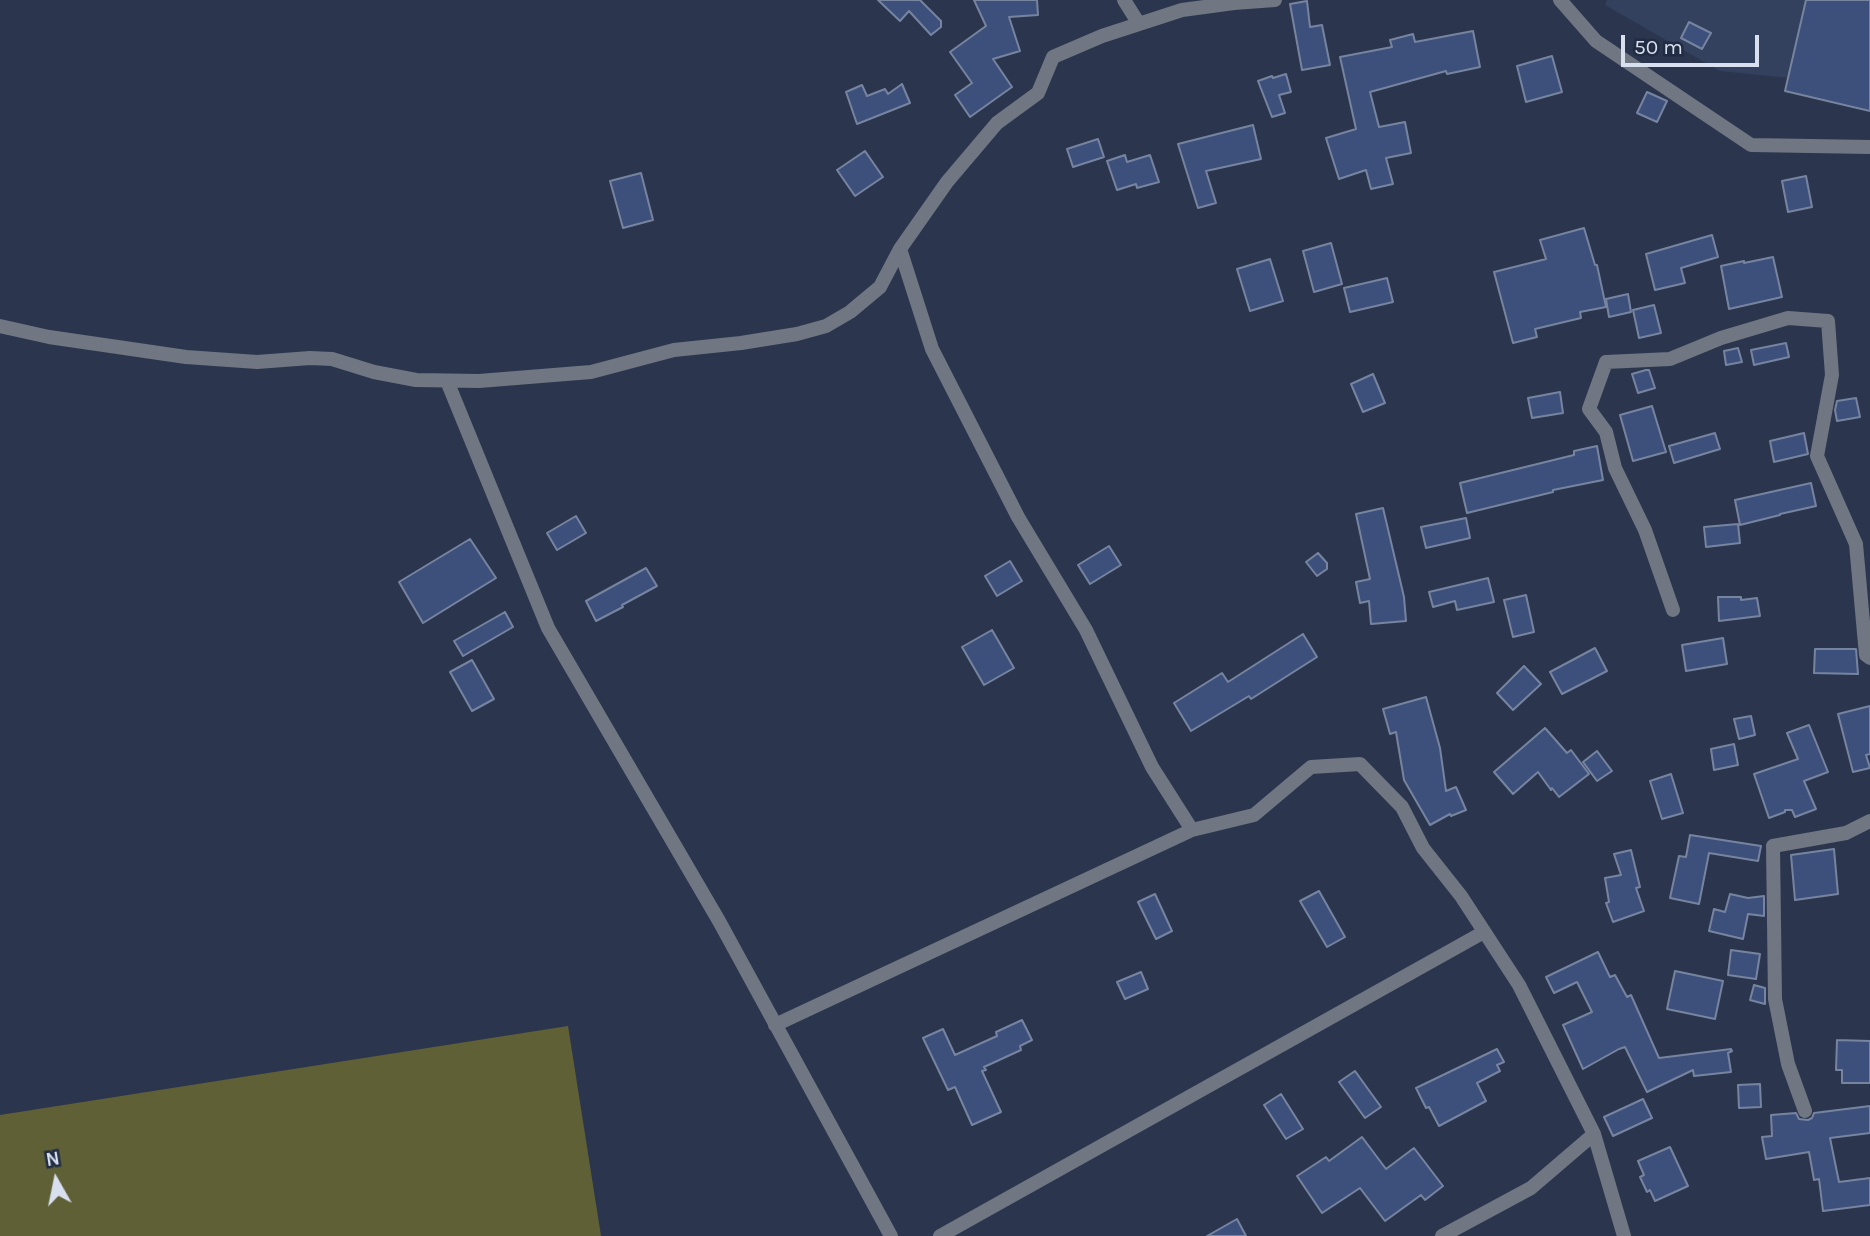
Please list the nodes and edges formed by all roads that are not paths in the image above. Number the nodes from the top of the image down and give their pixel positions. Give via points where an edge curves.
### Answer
1 (1124, 0) edge
2 (1275, 0) edge
3 (1560, 0) edge
4 (1139, 24) junction
5 (1870, 147) edge
6 (900, 249) junction
7 (0, 326) edge
8 (447, 381) junction
9 (1673, 610) dead end
10 (1870, 658) edge
11 (1870, 821) edge
12 (1192, 830) junction
13 (1484, 932) junction
14 (775, 1025) junction
15 (1805, 1111) dead end
16 (1594, 1134) junction
17 (891, 1236) edge
18 (940, 1236) edge
19 (1442, 1236) edge
20 (1624, 1236) edge

1 - 4 street
2 - 4 street via 1182,10
3 - 5 street via 1596,41 1751,145
4 - 6 street via 1053,57 1038,93 997,123
6 - 8 street via 880,287 850,312 816,329 674,350 591,372
6 - 12 street via 932,349 1018,517 1086,630 1152,767
7 - 8 street via 186,358 257,362 332,359 405,378
8 - 14 street via 548,628
9 - 10 street via 1645,530 1615,468 1606,432 1589,409 1606,362 1670,359 1788,318 1828,321 1832,375 1817,456 1856,544 1866,655
11 - 15 street via 1846,833 1773,846 1775,999 1788,1064
12 - 13 street via 1254,815 1311,767 1360,764 1402,807 1423,848
12 - 14 street
13 - 16 street via 1519,985
13 - 18 street
14 - 17 street
16 - 19 street via 1531,1188
16 - 20 street

